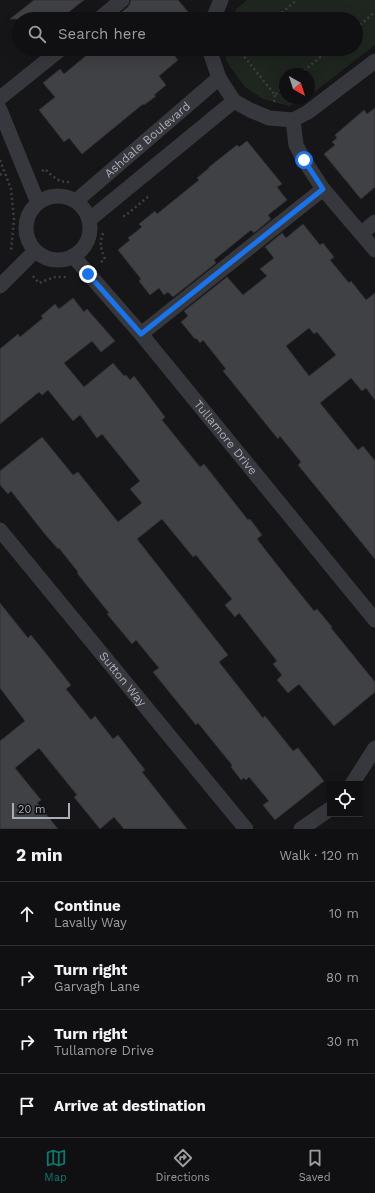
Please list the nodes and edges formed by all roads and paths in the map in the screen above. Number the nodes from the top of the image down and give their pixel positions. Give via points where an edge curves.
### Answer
1 (122, 0) edge
2 (221, 0) edge
3 (297, 0) edge
4 (107, 12) edge
5 (216, 12) edge
6 (282, 12) edge
7 (375, 12) edge
8 (363, 22) edge
9 (52, 56) edge
10 (211, 56) edge
11 (242, 56) edge
12 (322, 56) edge
13 (375, 61) edge
14 (307, 68) edge
15 (219, 78) junction
16 (279, 91) edge
17 (0, 98) edge
18 (234, 101) junction
19 (0, 110) edge
20 (293, 120) junction
21 (0, 160) edge
22 (4, 172) junction
23 (0, 175) edge
24 (28, 179) junction
25 (72, 182) dead end
26 (323, 189) junction
27 (76, 201) junction
28 (38, 203) junction
29 (89, 220) junction
30 (375, 222) edge
31 (362, 233) junction
32 (375, 250) edge
33 (35, 251) junction
34 (73, 256) junction
35 (0, 286) edge
36 (141, 334) junction
37 (0, 530) edge
38 (375, 620) edge
39 (375, 748) edge
40 (354, 781) edge
41 (327, 811) edge
42 (246, 829) edge
43 (301, 829) edge

1 - 4 street
2 - 5 street
3 - 6 path
7 - 8 path
9 - 17 street
10 - 15 street
11 - 16 path via 275,95
12 - 14 path
13 - 20 street via 308,112
15 - 18 street
15 - 27 street, Ashdale Boulevard
18 - 20 street via 269,118
18 - 29 street, Ashdale Boulevard
19 - 24 street
20 - 26 street via 296,145
21 - 22 path
22 - 23 path
22 - 24 path via 11,189
24 - 25 path via 44,169 55,179
24 - 28 street
26 - 31 street
26 - 36 street
27 - 28 street via 58,196 47,197
27 - 29 street via 84,209
28 - 33 street via 31,210 26,231
29 - 34 street via 87,242
30 - 31 street
31 - 32 street
33 - 34 street via 51,259
33 - 35 street
34 - 36 street, Tullamore Drive
36 - 38 street, Tullamore Drive
37 - 42 street, Sutton Way
39 - 40 street
41 - 43 street

